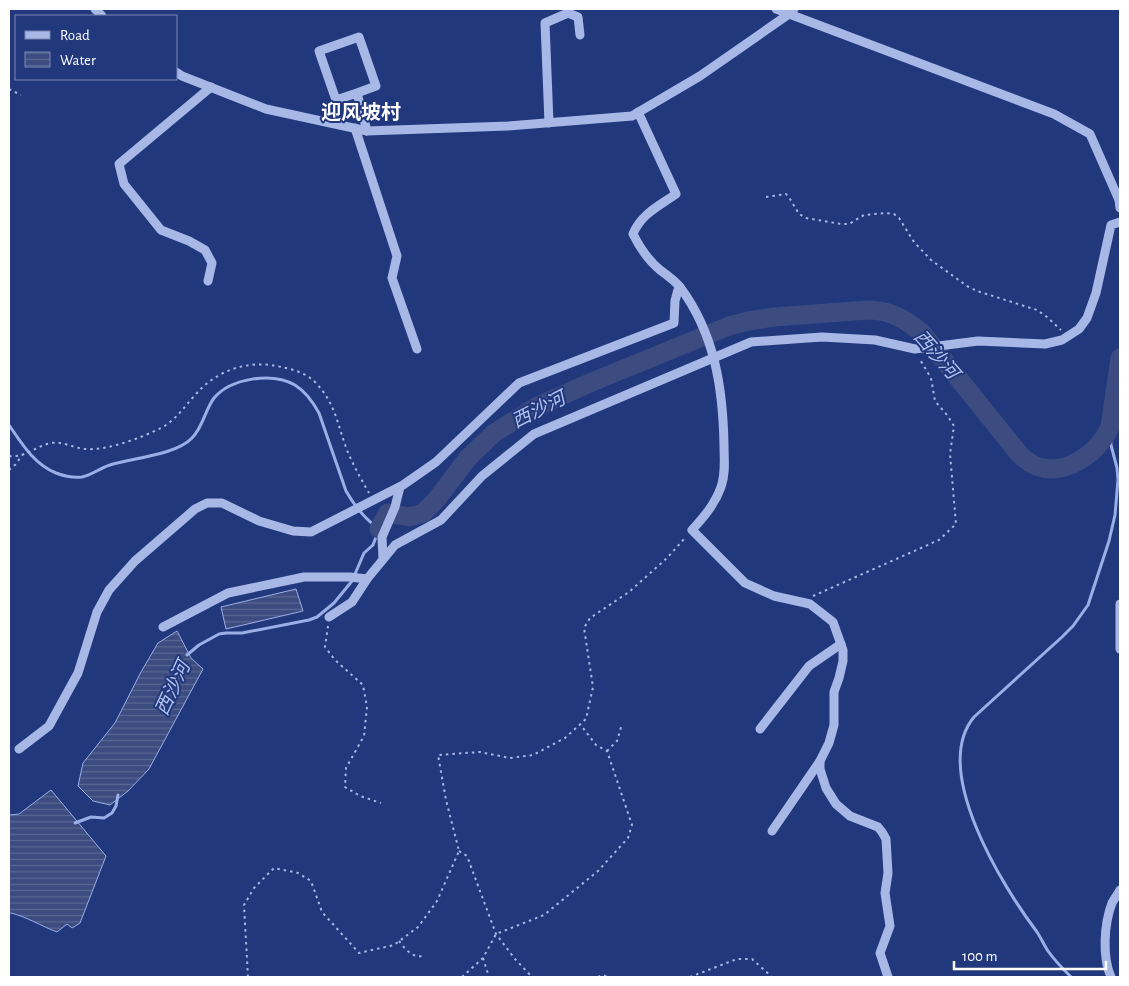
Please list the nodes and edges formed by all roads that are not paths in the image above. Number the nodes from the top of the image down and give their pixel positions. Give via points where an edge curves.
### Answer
1 (776, 9) edge
2 (792, 12) edge
3 (580, 34) dead end
4 (178, 73) edge
5 (211, 87) junction
6 (357, 93) junction
7 (638, 112) junction
8 (549, 123) junction
9 (355, 128) junction
10 (368, 131) junction
11 (1120, 208) edge
12 (1120, 222) edge
13 (208, 281) dead end
14 (679, 286) junction
15 (417, 349) dead end
16 (713, 354) junction
17 (400, 487) junction
18 (383, 559) junction
19 (367, 579) junction
20 (1120, 604) edge
21 (330, 617) road end
22 (163, 627) dead end
23 (841, 644) junction
24 (1120, 649) edge
25 (760, 729) dead end
26 (19, 749) dead end
27 (820, 761) junction
28 (772, 831) dead end
29 (1120, 890) edge
30 (888, 977) edge
31 (1111, 977) edge

1 - 2 street
2 - 7 street via 700,76
2 - 11 street via 1054,114 1090,134
3 - 8 street via 578,17 568,13 545,23
4 - 5 street
5 - 9 street via 266,109
5 - 13 street via 119,164 124,184 161,230 205,250 212,263
6 - 6 street via 376,86 359,37 319,50 336,100
6 - 10 street
7 - 8 street via 632,116
7 - 14 street via 676,194 645,215 633,234 650,260
8 - 10 street
9 - 10 street
9 - 15 street via 397,256 392,278
12 - 16 street via 1111,225 1096,294 1086,318 1079,329 1056,342 988,341 915,349 875,340 822,337 751,342
14 - 16 street via 699,318
14 - 17 street via 674,322 520,383 436,462
16 - 18 street via 534,434 482,476 441,520 395,545
16 - 23 street via 724,430 725,474 713,504 692,530 745,583 774,596 810,604 834,622
17 - 18 street via 382,537
17 - 26 street via 311,532 293,531 258,521 222,503 195,509 135,561 109,590 97,612 78,673 49,726
18 - 19 street
19 - 21 street via 352,602
19 - 22 street via 304,578 228,593
20 - 24 street
23 - 25 street via 809,666
23 - 27 street via 843,661 834,692 834,725
27 - 28 street
27 - 30 street via 826,788 836,804 850,816 878,827 886,840 888,873 885,893 890,926 880,953
29 - 31 street via 1112,903 1107,923 1106,954

